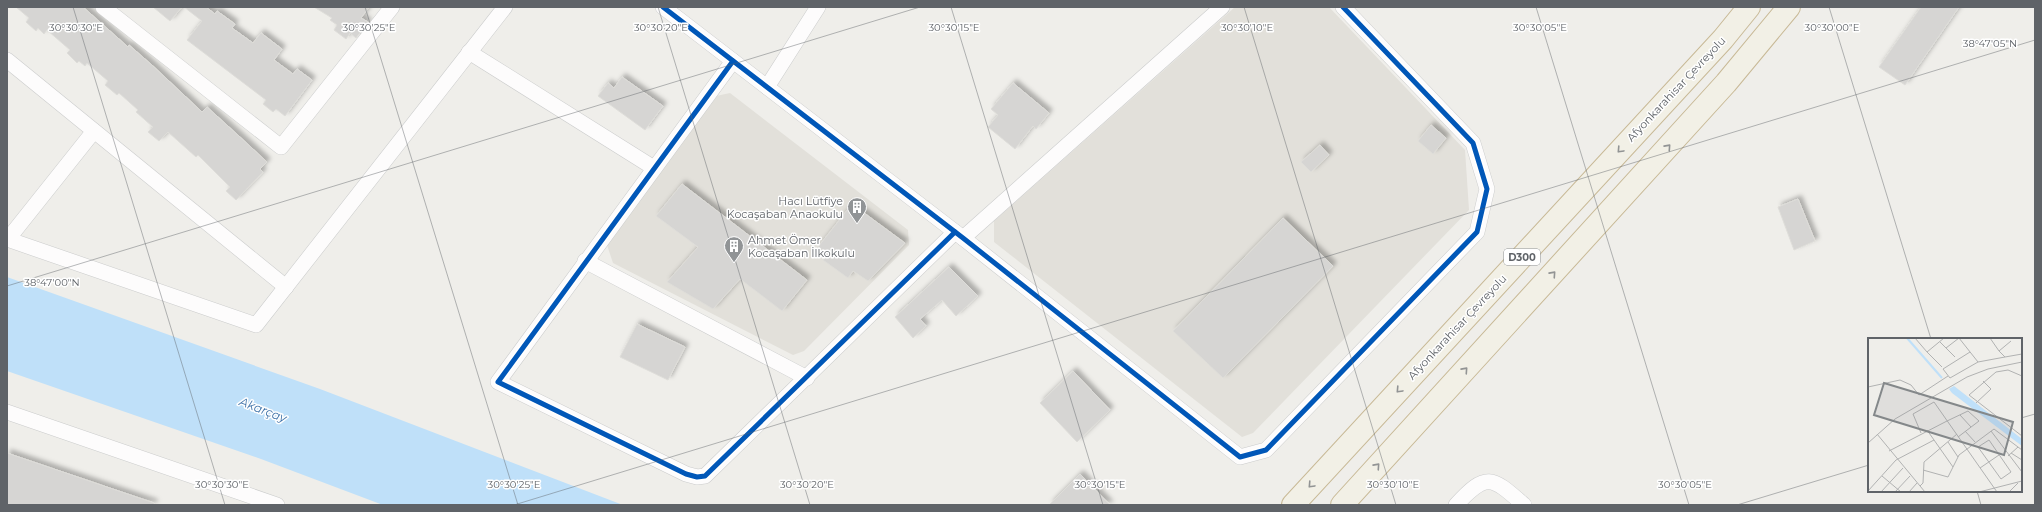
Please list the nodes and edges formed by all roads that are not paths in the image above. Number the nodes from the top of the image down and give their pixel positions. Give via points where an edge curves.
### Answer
1 (103, 7) edge
2 (392, 7) edge
3 (505, 7) edge
4 (663, 7) edge
5 (818, 7) edge
6 (1343, 7) edge
7 (1749, 7) edge
8 (1789, 7) edge
9 (1215, 9) edge
10 (469, 52) junction
11 (7, 60) edge
12 (733, 61) junction
13 (767, 87) junction
14 (94, 131) junction
15 (654, 168) junction
16 (959, 235) junction
17 (8, 239) edge
18 (585, 261) junction
19 (286, 287) junction
20 (807, 378) junction
21 (7, 412) edge
22 (277, 505) edge
23 (1293, 505) edge
24 (1342, 505) edge
25 (1456, 505) edge
26 (1524, 505) edge

1 - 2 street via 281,147
3 - 10 street
4 - 12 street
5 - 13 street
6 - 16 street via 1473,143 1487,189 1477,232 1266,450 1240,457
7 -> 23 highway, Afyonkarahisar Çevreyolu / D300 via 1718,45
24 -> 8 highway, D300 via 1726,83
9 - 16 street
10 - 15 street
10 - 19 street
11 - 14 street
12 - 13 street
12 - 15 street
13 - 16 street
14 - 17 street
14 - 19 street
15 - 18 street
16 - 20 street
17 - 19 street via 256,325
18 - 20 street
18 - 20 street via 498,382 686,474 697,477 712,472
21 - 22 street
25 - 26 street via 1472,488 1485,481 1503,487

